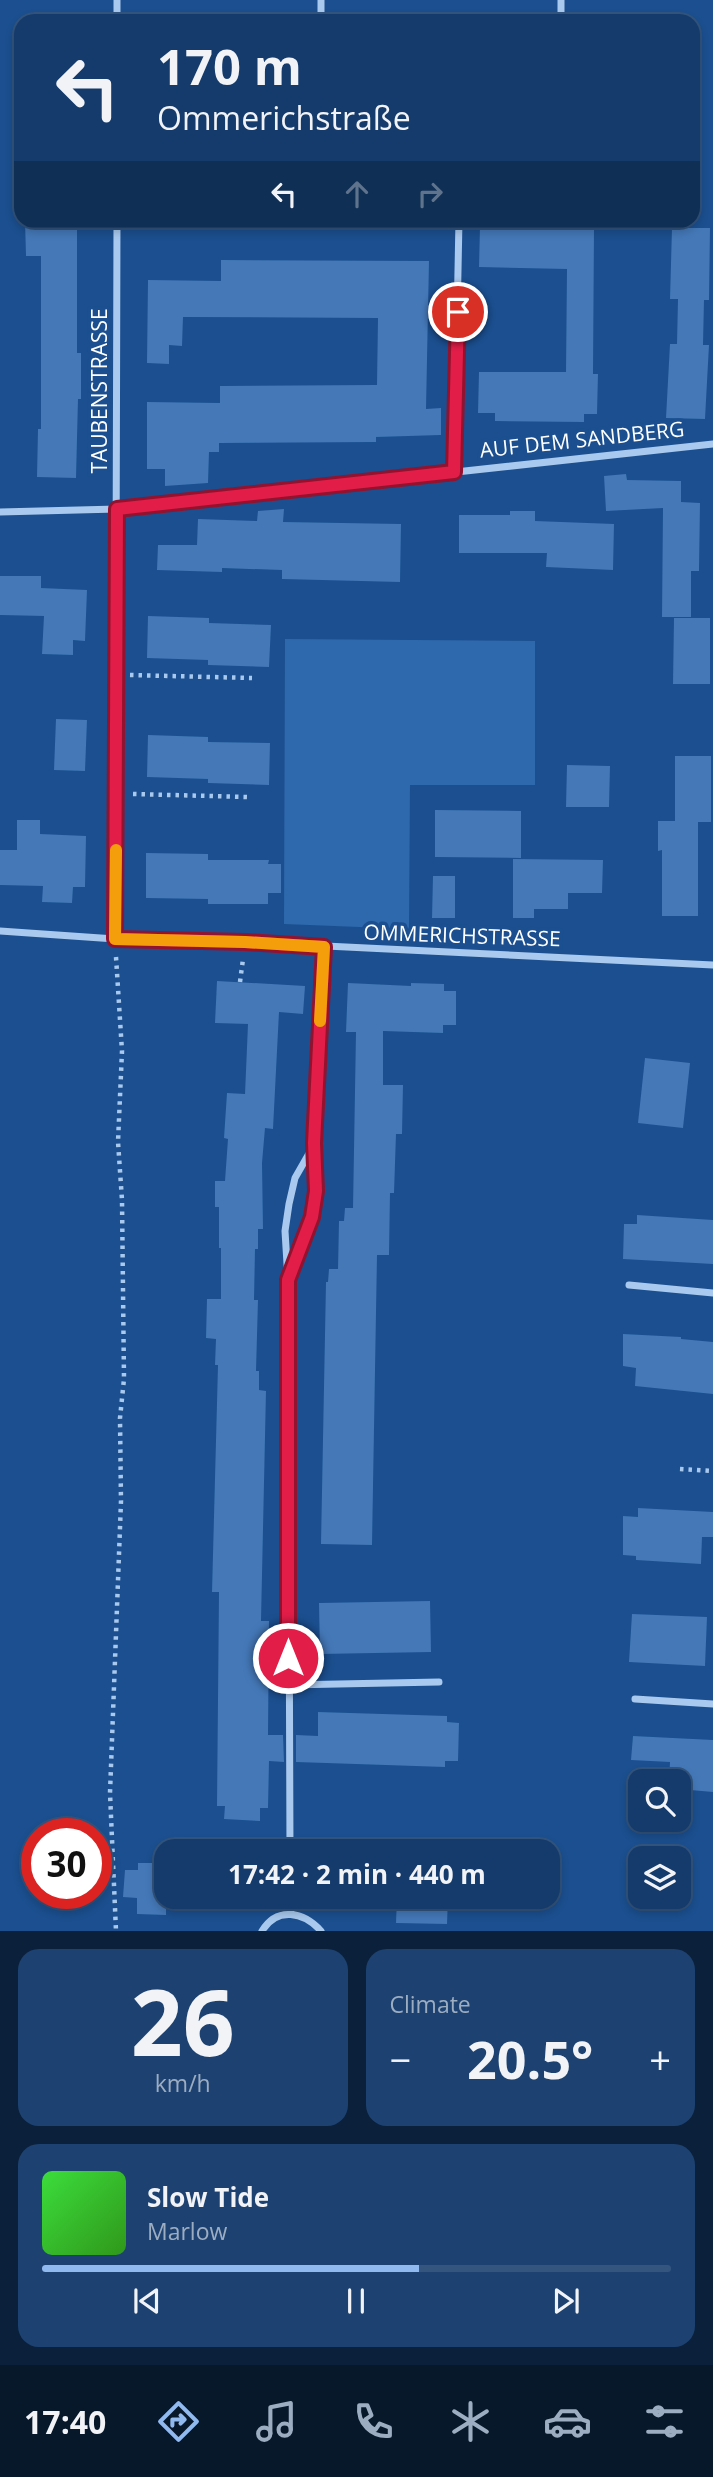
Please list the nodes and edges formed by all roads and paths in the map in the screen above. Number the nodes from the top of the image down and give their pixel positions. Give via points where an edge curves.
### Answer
1 (117, 228) edge
2 (459, 228) edge
3 (713, 444) edge
4 (454, 472) junction
5 (117, 509) junction
6 (0, 512) edge
7 (116, 675) junction
8 (252, 678) dead end
9 (117, 794) junction
10 (248, 797) dead end
11 (0, 931) edge
12 (115, 939) junction
13 (324, 947) junction
14 (713, 965) edge
15 (314, 1143) junction
16 (288, 1280) junction
17 (629, 1285) dead end
18 (713, 1293) edge
19 (680, 1469) dead end
20 (713, 1471) edge
21 (439, 1682) dead end
22 (288, 1685) junction
23 (635, 1699) dead end
24 (713, 1704) edge
25 (290, 1839) edge
26 (291, 1909) edge
27 (291, 1914) junction
28 (116, 1931) edge
29 (262, 1931) edge
30 (321, 1931) edge

1 - 5 street, TAUBENSTRASSE
2 - 4 street, AUF DEM SANDBERG
3 - 4 street, AUF DEM SANDBERG
4 - 5 street, AUF DEM SANDBERG
5 - 6 street, AUF DEM SANDBERG
5 - 7 street, TAUBENSTRASSE
7 - 8 path
7 - 9 street, TAUBENSTRASSE
9 - 10 path
9 - 12 street, TAUBENSTRASSE
11 - 12 street, OMMERICHSTRASSE
12 - 13 street, OMMERICHSTRASSE
12 - 28 path via 122,1051 118,1142 124,1379 110,1793
13 - 14 street, OMMERICHSTRASSE
13 - 15 street
15 - 16 street via 312,1217
15 - 16 street via 295,1178 289,1204 285,1231
16 - 22 street
17 - 18 street
19 - 20 path
21 - 22 street
22 - 25 street
23 - 24 street
26 - 27 street
27 - 29 street via 275,1918
27 - 30 street via 312,1920

